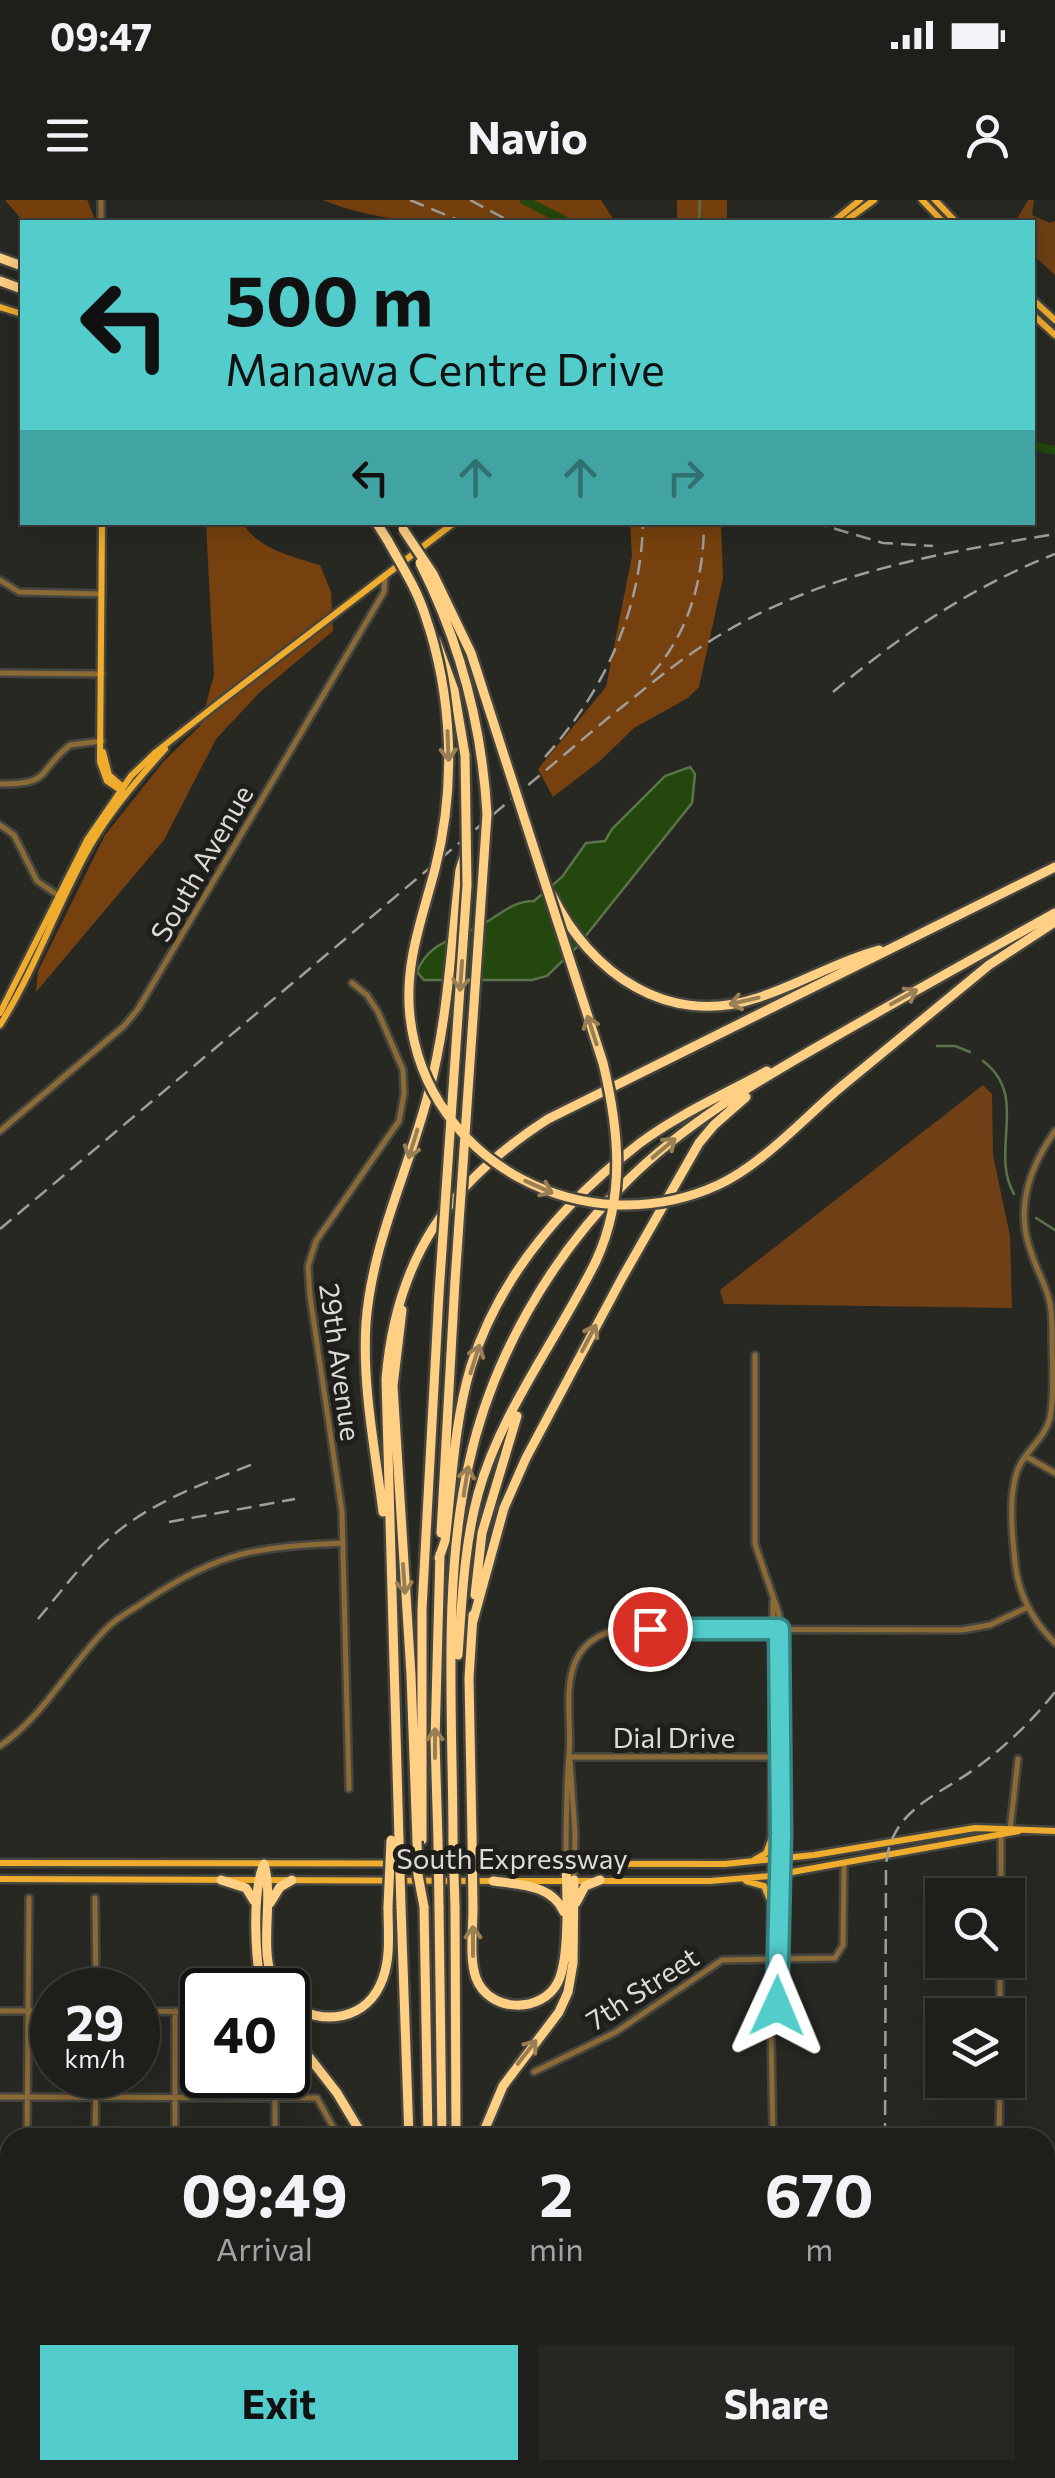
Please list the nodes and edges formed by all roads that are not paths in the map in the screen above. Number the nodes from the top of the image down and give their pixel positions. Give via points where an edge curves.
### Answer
1 (860, 200) edge
2 (874, 200) edge
3 (922, 200) edge
4 (935, 200) edge
5 (835, 220) edge
6 (847, 220) edge
7 (940, 220) edge
8 (954, 220) edge
9 (1035, 302) edge
10 (1035, 317) edge
11 (1055, 320) edge
12 (1055, 335) edge
13 (102, 525) edge
14 (378, 525) edge
15 (452, 525) edge
16 (400, 526) edge
17 (385, 577) junction
18 (0, 580) edge
19 (102, 594) junction
20 (426, 616) junction
21 (0, 673) edge
22 (102, 674) junction
23 (176, 736) junction
24 (102, 741) junction
25 (131, 776) junction
26 (111, 781) junction
27 (0, 784) edge
28 (123, 790) junction
29 (112, 800) junction
30 (0, 825) edge
31 (468, 843) junction
32 (1055, 867) edge
33 (544, 879) junction
34 (62, 898) junction
35 (1055, 913) edge
36 (1055, 922) edge
37 (901, 944) junction
38 (352, 983) dead end
39 (0, 1013) edge
40 (0, 1024) edge
41 (819, 1046) junction
42 (788, 1064) junction
43 (0, 1130) edge
44 (1055, 1131) edge
45 (409, 1273) junction
46 (755, 1355) dead end
47 (527, 1388) junction
48 (1026, 1456) junction
49 (1055, 1473) edge
50 (342, 1543) junction
51 (440, 1558) junction
52 (390, 1587) junction
53 (1028, 1606) junction
54 (473, 1621) junction
55 (775, 1629) junction
56 (1055, 1644) edge
57 (0, 1746) edge
58 (453, 1752) junction
59 (569, 1757) junction
60 (775, 1757) junction
61 (1018, 1758) dead end
62 (349, 1789) dead end
63 (1006, 1831) junction
64 (1055, 1831) edge
65 (395, 1840) junction
66 (420, 1840) junction
67 (771, 1840) junction
68 (776, 1860) junction
69 (0, 1863) edge
70 (744, 1863) junction
71 (264, 1864) junction
72 (571, 1865) junction
73 (844, 1865) junction
74 (774, 1876) junction
75 (1002, 1878) edge
76 (0, 1879) edge
77 (735, 1879) junction
78 (221, 1880) junction
79 (292, 1880) junction
80 (570, 1880) junction
81 (600, 1880) junction
82 (263, 1881) junction
83 (493, 1881) junction
84 (29, 1898) dead end
85 (95, 1898) dead end
86 (770, 1900) junction
87 (570, 1920) junction
88 (263, 1923) junction
89 (774, 1958) junction
90 (96, 1968) edge
91 (262, 1968) edge
92 (269, 1968) edge
93 (0, 2010) edge
94 (28, 2011) junction
95 (160, 2011) edge
96 (175, 2011) junction
97 (180, 2011) edge
98 (310, 2015) edge
99 (310, 2058) edge
100 (534, 2072) dead end
101 (0, 2097) edge
102 (27, 2097) junction
103 (30, 2097) edge
104 (96, 2098) edge
105 (160, 2098) edge
106 (175, 2098) junction
107 (180, 2098) edge
108 (275, 2098) edge
109 (310, 2098) edge
110 (1000, 2098) edge
111 (27, 2128) edge
112 (95, 2128) edge
113 (174, 2128) edge
114 (275, 2128) edge
115 (333, 2128) edge
116 (358, 2128) edge
117 (408, 2128) edge
118 (428, 2128) edge
119 (442, 2128) edge
120 (456, 2128) edge
121 (485, 2128) edge
122 (773, 2128) edge
123 (999, 2128) edge

1 - 5 main road
2 - 6 main road
3 - 7 main road
4 - 8 main road
9 - 11 main road
10 - 12 main road
13 - 19 main road
14 - 20 highway, bridge
15 - 17 main road
16 - 33 highway, bridge via 434,574 470,653
16 - 51 highway, bridge via 456,646 484,770 486,862
17 - 23 main road
17 - 43 street, South Avenue via 384,592 138,1009
18 - 19 street via 20,592
19 - 22 main road
20 - 31 highway, bridge via 460,722
20 -> 36 highway, bridge via 445,708 448,796 413,946 412,1030 424,1072 459,1128 500,1166 564,1198 608,1206 651,1203 721,1184 977,974
21 - 22 street
22 - 24 main road
23 - 25 main road
23 - 28 main road
24 - 26 main road via 100,766
24 - 27 street via 67,746 32,783
25 - 26 main road
25 - 28 main road
26 - 28 main road
26 - 29 main road
28 - 29 main road
28 - 34 main road
29 - 34 main road
30 - 34 street via 14,835 37,881
31 -> 52 highway, bridge via 428,1097 384,1228 366,1320
31 -> 66 highway, bridge via 422,1609
32 - 37 highway
37 -> 33 highway, bridge via 740,1003 699,1006 660,999 626,983 589,952
47 -> 33 highway, bridge via 596,1261 616,1195 617,1133 602,1062
34 - 39 main road
34 - 40 main road
41 -> 35 highway
37 - 45 highway via 595,1093 498,1152 443,1211
38 - 50 street, 29th Avenue via 378,1012 402,1070 404,1094 399,1120 316,1241 308,1266
41 - 42 highway
51 -> 41 highway via 470,1369 505,1286 569,1208 642,1142
54 -> 42 highway via 504,1508 526,1458 639,1247 706,1134
58 -> 42 highway via 456,1540 483,1408 507,1351 566,1253 628,1180 699,1120
44 - 48 street via 1033,1169 1024,1214 1052,1309 1051,1412
45 - 52 highway via 391,1330 386,1379
45 -> 66 highway via 393,1386
46 - 55 street via 755,1544 773,1598
47 - 54 highway via 482,1533
47 - 58 highway via 496,1445 467,1546
48 - 49 street
48 - 53 street via 1015,1483 1014,1551
50 - 57 street via 246,1551 168,1586 110,1625 20,1733
50 - 62 street, 29th Avenue
119 -> 51 highway, bridge via 435,1740
52 - 65 highway
53 - 55 street via 970,1629
53 - 56 street
87 -> 54 highway, bridge via 556,1985 536,2002 510,2005 490,1996 476,1976 468,1678
55 - 59 street via 620,1629 588,1644 570,1678
55 - 60 street
58 - 120 highway, bridge
59 - 60 street, Dial Drive
59 - 72 street
60 - 67 street
60 - 68 street
61 - 63 street
63 - 64 main road, South Expressway
63 - 68 main road, South Expressway via 925,1834
63 - 73 main road, South Expressway
63 - 75 street
65 - 98 highway, bridge via 384,1975 376,1994 350,2015
65 - 117 highway, bridge
66 - 118 highway, bridge
67 - 68 street
67 - 70 main road via 764,1856
68 - 70 main road, South Expressway
68 - 74 street
69 - 71 main road, South Expressway
70 - 72 main road, South Expressway
71 - 72 main road, South Expressway
71 - 82 highway
72 - 80 highway
73 - 74 main road, South Expressway
73 - 89 street, 7th Street via 840,1952 826,1960
74 - 77 main road, South Expressway
74 - 86 street
74 - 89 street
76 - 78 main road, South Expressway
77 - 81 main road, South Expressway
77 - 86 main road via 761,1884
78 - 82 main road, South Expressway
78 - 88 highway via 250,1892
79 - 82 main road, South Expressway
79 - 83 main road, South Expressway
79 - 88 highway via 274,1894
80 - 81 main road, South Expressway
80 - 83 main road, South Expressway
80 - 87 highway
81 - 87 highway via 582,1889
82 - 88 highway
83 - 87 highway via 546,1891
84 - 94 street
85 - 90 street
86 - 89 street
121 -> 87 highway via 503,2086 564,2002 572,1969
88 - 91 highway
88 - 92 highway
89 - 100 street, 7th Street via 718,1962 610,2036
89 - 122 street
93 - 94 street
94 - 102 street
95 - 96 street
96 - 97 street
96 - 106 street
99 - 116 highway
101 - 102 street
102 - 103 street
102 - 111 street
104 - 112 street
105 - 106 street
106 - 107 street
106 - 113 street
108 - 114 street
109 - 115 street
110 - 123 street

